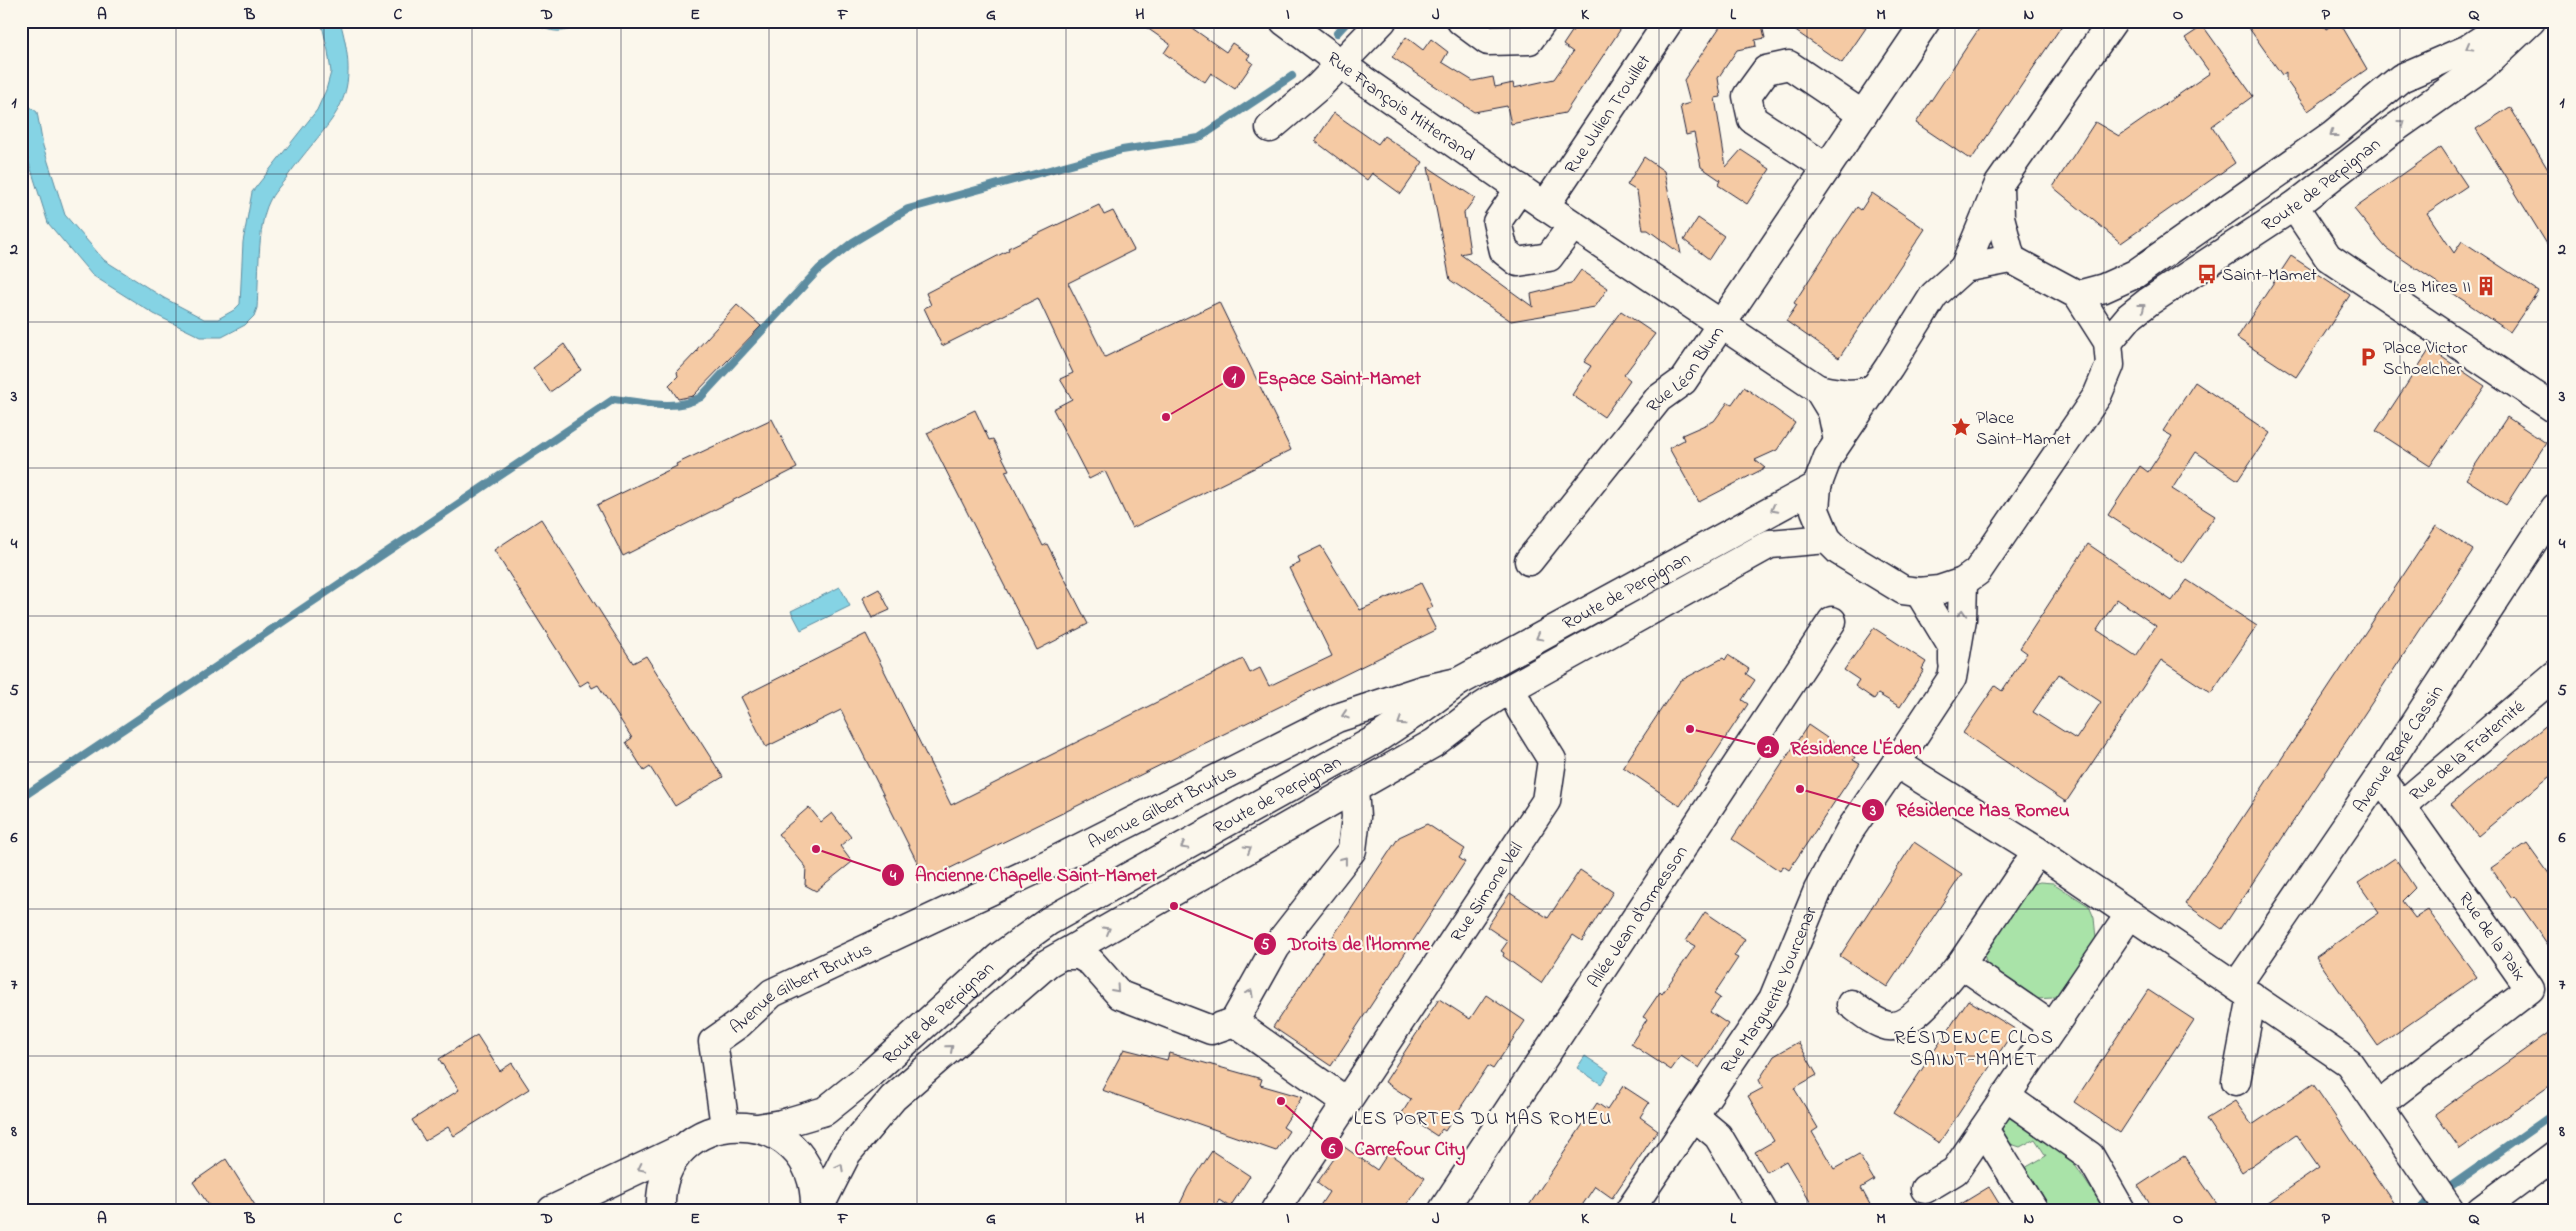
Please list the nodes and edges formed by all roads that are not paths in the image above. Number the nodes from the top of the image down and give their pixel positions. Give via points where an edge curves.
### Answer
1 (1284, 21) edge
2 (1382, 21) edge
3 (1461, 21) edge
4 (1543, 21) edge
5 (1669, 21) edge
6 (1926, 21) edge
7 (2113, 21) edge
8 (2510, 21) edge
9 (2530, 21) edge
10 (1342, 63) junction
11 (1863, 115) junction
12 (1270, 128) dead end
13 (1827, 168) junction
14 (1999, 184) junction
15 (1520, 188) junction
16 (1545, 206) junction
17 (2294, 206) junction
18 (1573, 225) junction
19 (2012, 260) junction
20 (1964, 268) junction
21 (2078, 295) junction
22 (1722, 326) junction
23 (2108, 342) junction
24 (1875, 387) junction
25 (1818, 389) junction
26 (2555, 409) edge
27 (1838, 440) junction
28 (1817, 486) junction
29 (2555, 508) edge
30 (1828, 539) junction
31 (1530, 561) dead end
32 (1963, 582) junction
33 (1919, 592) junction
34 (1832, 621) dead end
35 (2555, 676) edge
36 (1952, 678) junction
37 (1458, 682) junction
38 (1512, 688) junction
39 (1896, 763) junction
40 (2380, 776) junction
41 (1354, 790) junction
42 (2401, 806) junction
43 (2037, 851) junction
44 (2130, 914) junction
45 (1064, 954) junction
46 (1961, 964) junction
47 (2245, 990) junction
48 (1851, 1004) dead end
49 (1234, 1022) junction
50 (2053, 1027) junction
51 (2236, 1081) dead end
52 (2006, 1096) junction
53 (1347, 1102) junction
54 (2379, 1105) junction
55 (1694, 1116) junction
56 (725, 1126) junction
57 (758, 1128) junction
58 (1984, 1129) junction
59 (684, 1147) junction
60 (2555, 1155) edge
61 (1925, 1189) dead end
62 (2443, 1199) edge
63 (552, 1210) edge
64 (662, 1210) edge
65 (816, 1210) edge
66 (1276, 1210) edge
67 (1443, 1210) edge
68 (1630, 1210) edge
69 (1762, 1210) edge
70 (2034, 1210) edge
71 (2121, 1210) edge
72 (2481, 1210) edge

1 - 10 street, Rue François Mitterrand
2 - 10 street
3 - 4 street via 1488,41 1529,40
5 - 16 street, Rue Julien Trouillet
6 - 11 street, Rue Léon Blum
7 - 14 street
8 -> 21 street, Route de Perpignan via 2468,49 2401,78 2332,135 2135,274
17 -> 9 street, Route de Perpignan via 2482,67
10 - 12 street
10 - 15 street, Rue François Mitterrand
11 - 13 street, Rue Léon Blum
11 - 13 street via 1789,65 1766,70 1747,96 1752,119
13 - 22 street, Rue Léon Blum
14 - 19 street via 2000,217
14 - 20 street
15 - 16 street, Rue François Mitterrand
15 - 18 street via 1497,222 1504,251 1518,262 1549,257
16 - 18 street, Rue François Mitterrand
23 -> 17 street, Route de Perpignan via 2148,302
17 - 26 street via 2328,257
18 - 22 street, Rue François Mitterrand
19 - 20 street
19 - 21 street
20 - 24 street via 1934,295
21 - 23 street
22 - 25 street, Rue François Mitterrand
22 - 31 street, Rue Léon Blum via 1683,381 1658,400
23 - 32 street via 2110,365 2097,396 1977,572
24 - 25 street, Rue François Mitterrand via 1868,391 1841,394
24 - 27 street
25 - 27 street, Rue François Mitterrand via 1832,412
27 - 28 street
28 - 30 street via 1815,510
28 -> 37 street, Route de Perpignan
29 - 40 street, Avenue René Cassin
30 - 33 street via 1839,551 1903,590
30 - 38 street, Route de Perpignan via 1770,544
32 - 33 street
36 -> 32 street via 1962,618
33 - 36 street via 1954,648
34 - 67 street, Allée Jean d'Ormesson
35 - 42 street, Rue de la Fraternité
36 - 39 street, Rue Marguerite Yourcenar
37 -> 56 street, Avenue Gilbert Brutus via 1422,690 1337,718 1075,851 772,993 740,1024 713,1042
37 -> 57 street, Route de Perpignan via 1373,741 1049,921 999,958 825,1111
38 - 41 street, Route de Perpignan via 1434,743
38 - 53 street, Rue Simone Veil via 1521,710 1552,760 1546,801
39 - 43 street
39 - 55 street, Rue Marguerite Yourcenar via 1850,830 1818,890 1773,999
40 - 42 street, Rue de la Paix
40 - 47 street, Avenue René Cassin
45 -> 41 street, Route de Perpignan
49 -> 41 street via 1276,947 1352,850 1356,817
42 - 54 street, Rue de la Paix via 2530,989
43 - 44 street
43 - 46 street
44 - 47 street
44 - 50 street
45 -> 49 street via 1079,955 1091,962 1120,995 1211,1030
65 -> 45 street, Route de Perpignan via 847,1153 893,1098 1048,963
46 - 48 street via 1928,1002 1903,1023 1890,1026 1877,1022
46 - 50 street
47 - 51 street
47 - 54 street via 2349,1063
49 - 53 street
50 - 52 street
52 - 58 street
52 - 71 street via 2090,1156
53 - 66 street, Rue Simone Veil
54 - 62 street
55 - 68 street, Rue Marguerite Yourcenar
55 - 69 street via 1718,1136
56 - 57 street
56 - 59 street via 703,1134
57 - 65 street via 779,1136 797,1152 809,1171
58 - 61 street via 1955,1171
58 - 70 street
59 -> 63 street
59 - 64 street via 671,1165 663,1186
60 - 72 street

